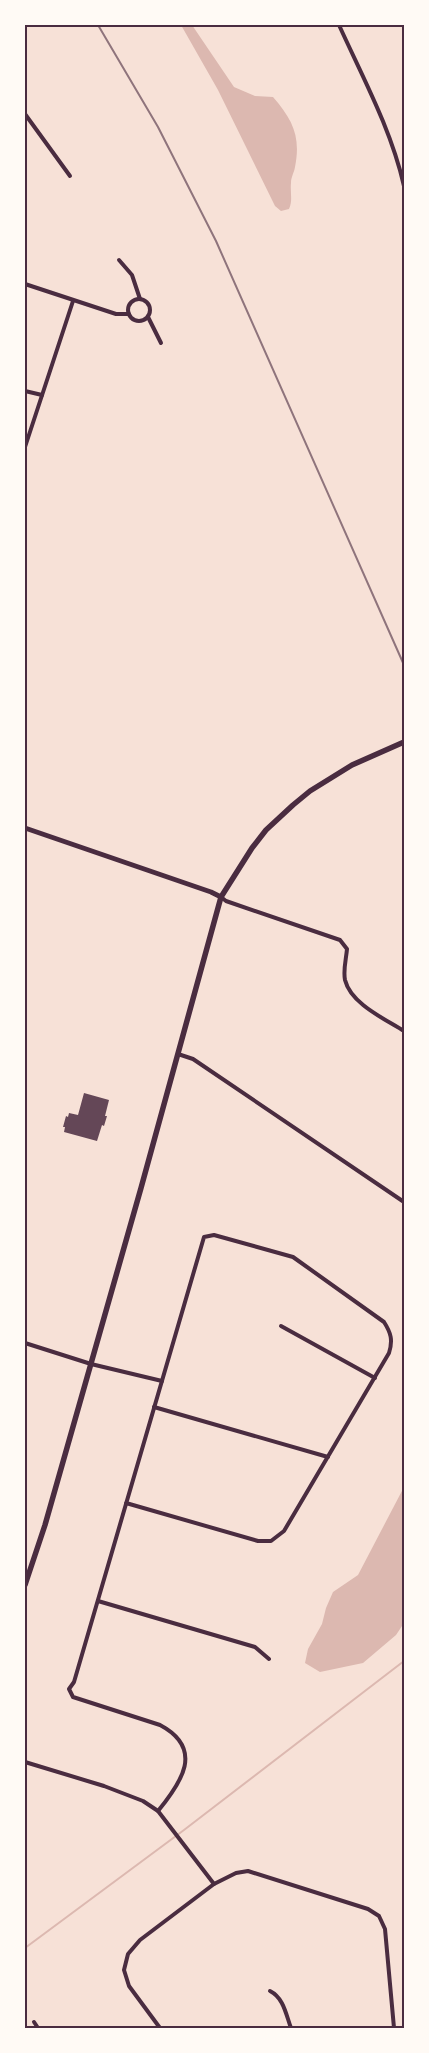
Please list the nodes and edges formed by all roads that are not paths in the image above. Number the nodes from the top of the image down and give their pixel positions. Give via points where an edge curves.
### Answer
1 (339, 25) edge
2 (25, 114) edge
3 (70, 176) dead end
4 (404, 186) edge
5 (119, 260) dead end
6 (25, 284) edge
7 (140, 299) junction
8 (73, 301) junction
9 (129, 314) junction
10 (148, 317) junction
11 (161, 342) dead end
12 (25, 391) edge
13 (42, 395) junction
14 (25, 447) edge
15 (404, 742) edge
16 (25, 828) edge
17 (221, 897) junction
18 (404, 1031) edge
19 (178, 1054) junction
20 (404, 1202) edge
21 (281, 1326) dead end
22 (25, 1343) edge
23 (91, 1364) junction
24 (375, 1378) junction
25 (162, 1381) junction
26 (154, 1407) junction
27 (328, 1457) junction
28 (126, 1503) junction
29 (25, 1585) edge
30 (98, 1601) junction
31 (269, 1659) dead end
32 (25, 1762) edge
33 (158, 1811) junction
34 (214, 1884) junction
35 (270, 1991) dead end
36 (34, 2022) dead end
37 (38, 2028) edge
38 (160, 2028) edge
39 (291, 2028) edge
40 (394, 2028) edge

1 - 4 street via 389,134
2 - 3 street
5 - 7 street via 132,275
6 - 8 street
7 - 9 street via 130,304
7 - 10 street via 150,306
8 - 9 street via 116,314
8 - 13 street
9 - 10 street via 140,321
10 - 11 street
12 - 13 street
13 - 14 street
15 - 17 main road via 352,765 293,804 252,848
16 - 17 street
17 - 18 street via 340,940 347,949 345,980 352,994
17 - 19 main road
19 - 20 street via 193,1059
19 - 23 main road
21 - 24 street
22 - 23 street
23 - 25 street
23 - 29 main road
24 - 25 street via 392,1342 384,1322 293,1257 214,1235 204,1237
24 - 27 street
25 - 26 street
26 - 27 street
26 - 28 street
27 - 28 street via 284,1531 271,1541 258,1541
28 - 30 street
30 - 31 street via 255,1647
30 - 33 street via 74,1682 69,1689 73,1698 160,1725 170,1730 178,1740 184,1753 185,1771 179,1785
32 - 33 street via 129,1795
33 - 34 street
34 - 38 street via 140,1940 128,1954 124,1970 129,1986
34 - 40 street via 236,1873 248,1872 375,1913 385,1929
35 - 39 street via 281,2001
36 - 37 street

